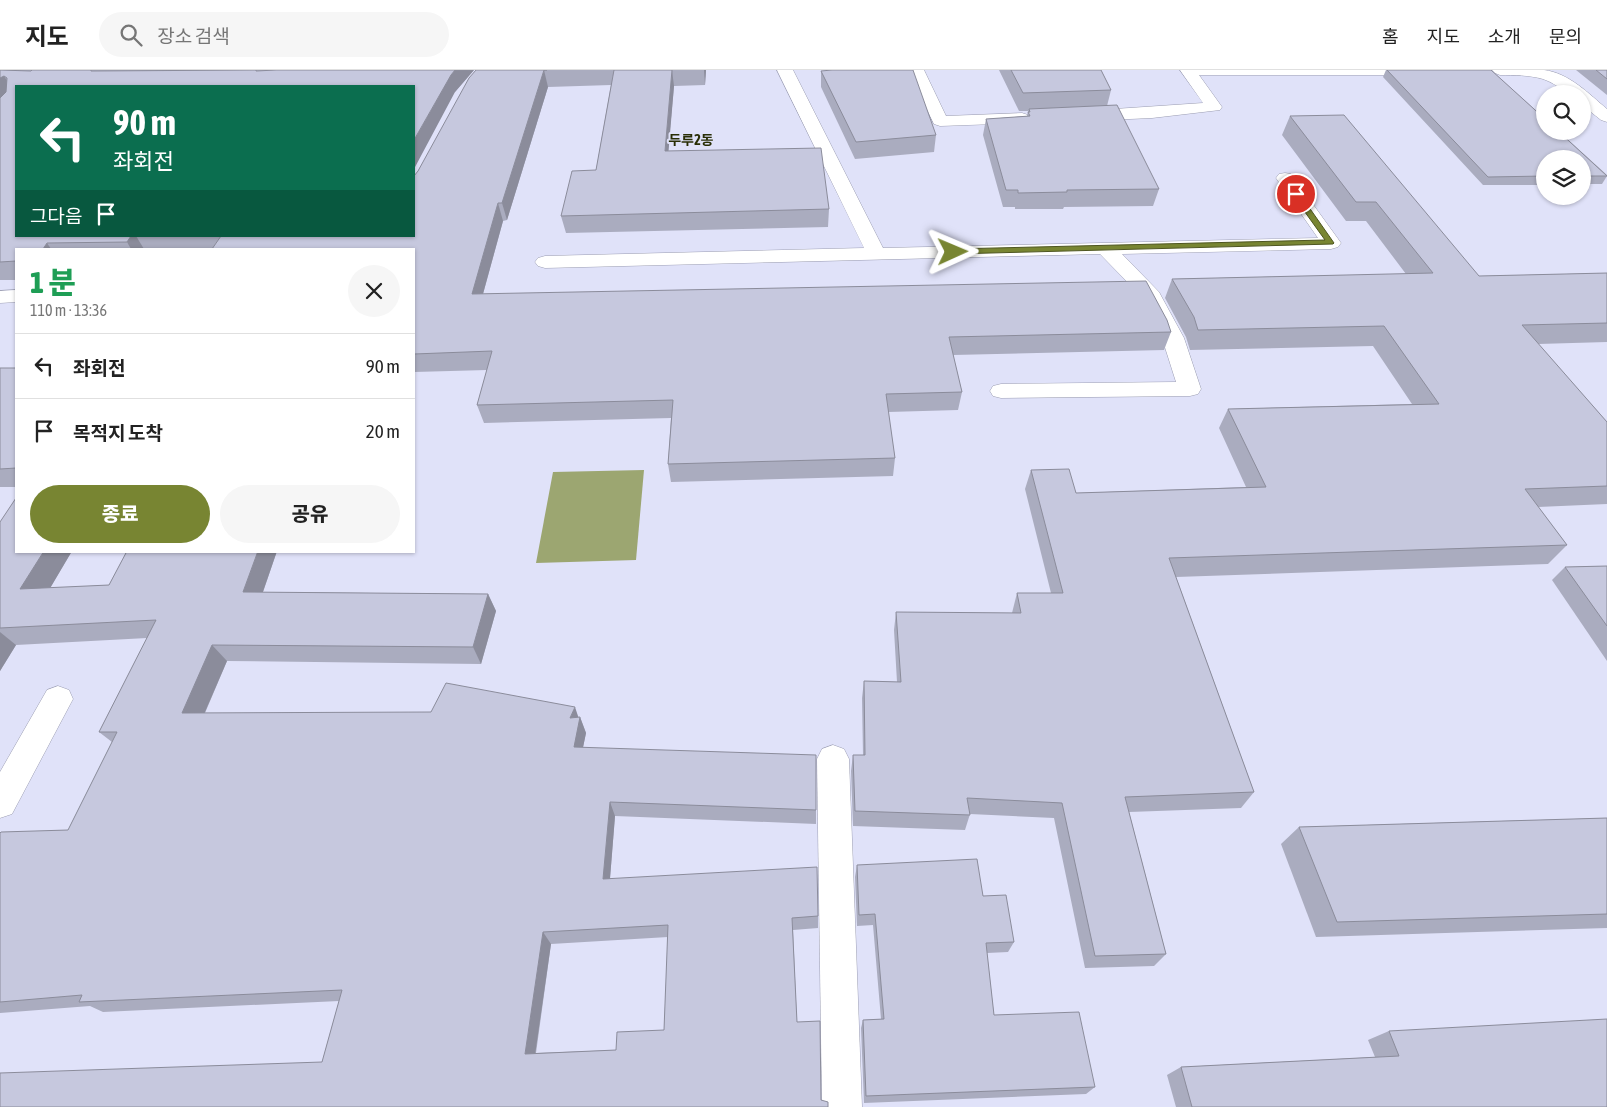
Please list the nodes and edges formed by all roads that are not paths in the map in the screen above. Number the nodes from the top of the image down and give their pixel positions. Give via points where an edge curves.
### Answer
1 (785, 70) edge
2 (916, 70) edge
3 (1188, 70) edge
4 (1413, 70) edge
5 (1500, 70) edge
6 (1568, 85) edge
7 (1591, 104) edge
8 (1065, 116) edge
9 (1607, 117) edge
10 (1036, 118) edge
11 (1285, 178) dead end
12 (1106, 248) junction
13 (876, 254) junction
14 (545, 262) dead end
15 (15, 296) edge
16 (0, 297) edge
17 (1001, 391) dead end
18 (58, 699) dead end
19 (833, 759) dead end
20 (0, 803) edge
21 (842, 1107) edge

1 - 13 street
2 - 10 street via 940,121
3 - 4 street
3 - 8 street via 1214,107
5 - 6 street via 1548,74
7 - 9 street
11 - 12 street via 1330,243
12 - 13 street
12 - 17 street via 1149,292 1173,338 1190,389
13 - 14 street
15 - 16 street
18 - 20 street
19 - 21 street

